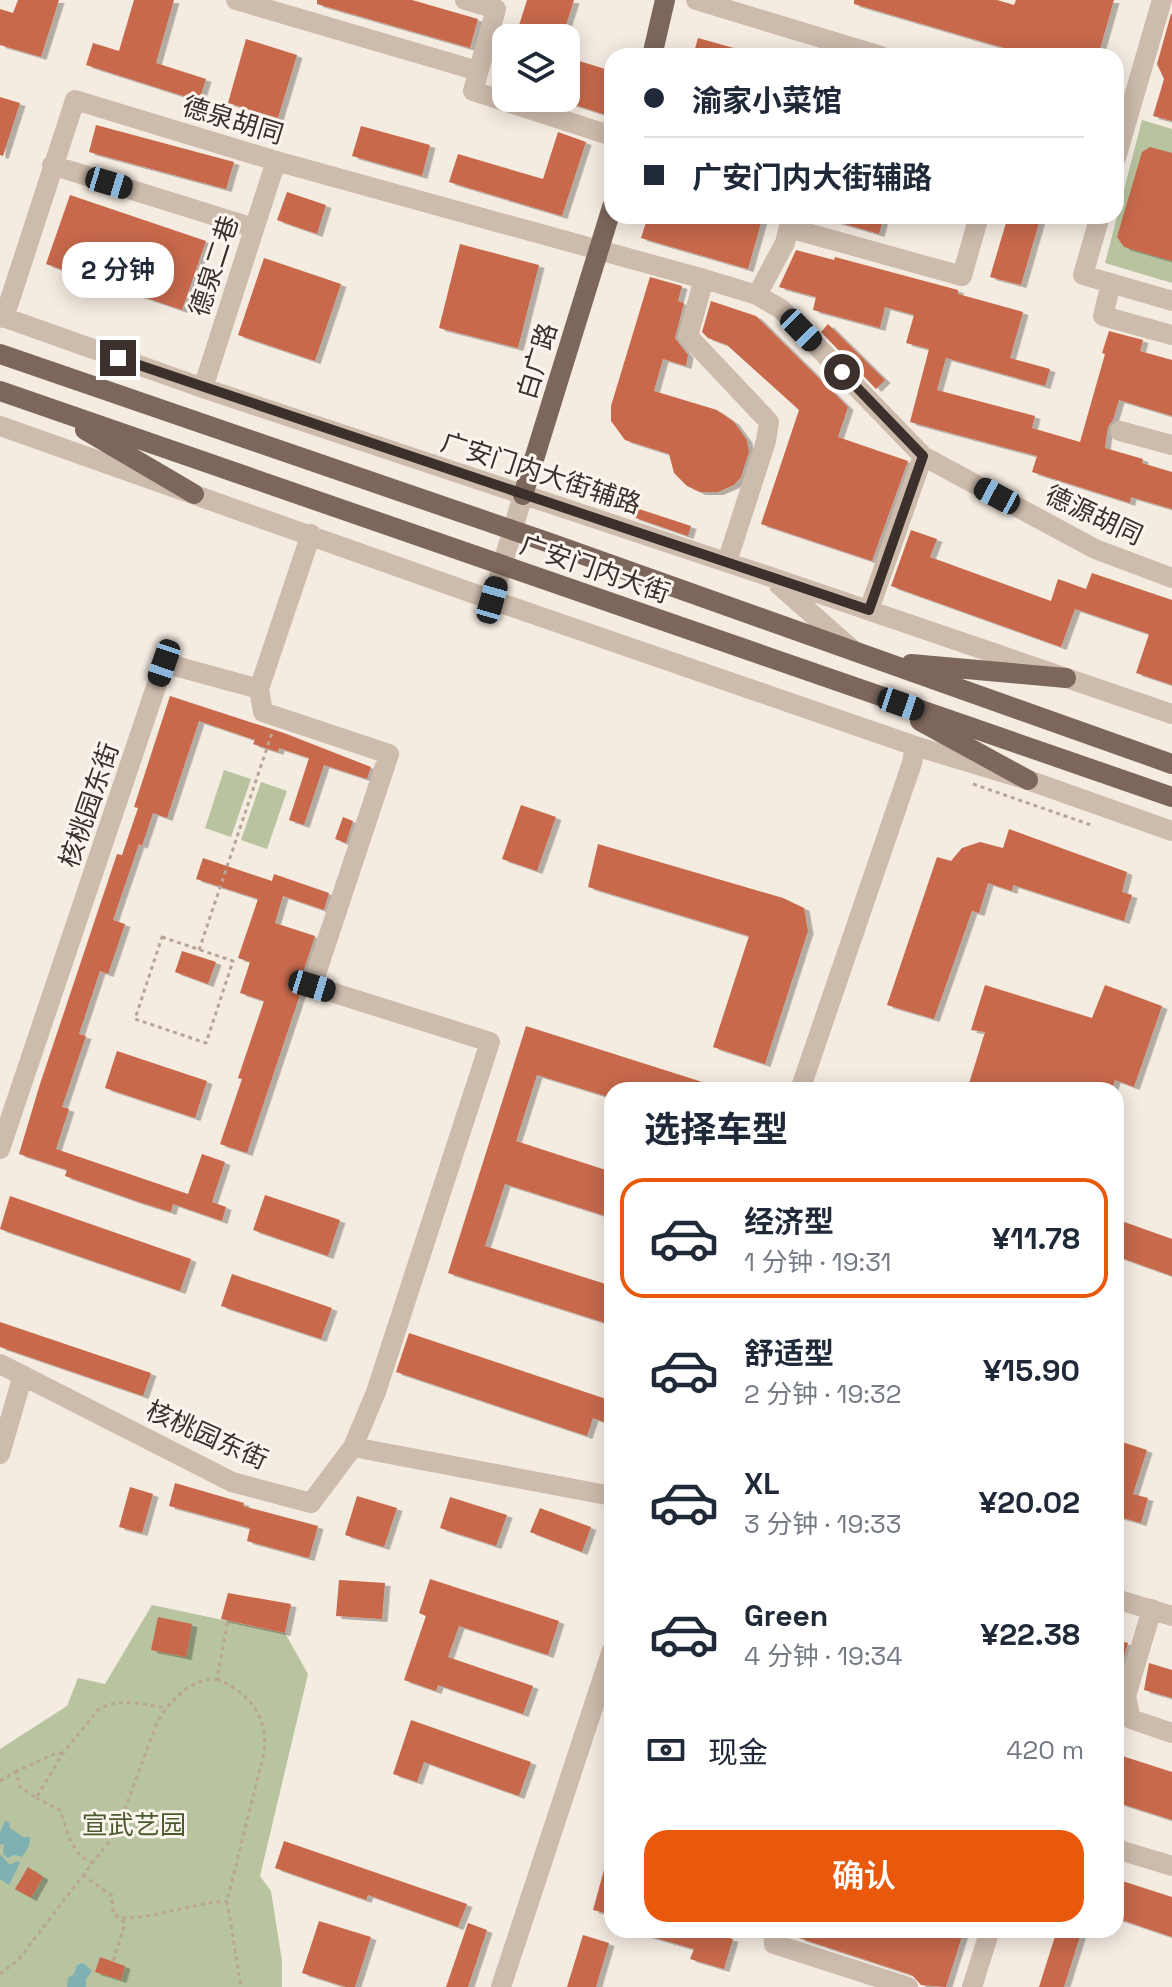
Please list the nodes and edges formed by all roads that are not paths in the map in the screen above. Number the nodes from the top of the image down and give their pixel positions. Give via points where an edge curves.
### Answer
1 (236, 0) edge
2 (465, 0) edge
3 (665, 0) edge
4 (696, 0) edge
5 (1162, 0) edge
6 (654, 48) edge
7 (832, 48) edge
8 (478, 71) junction
9 (1124, 131) edge
10 (604, 133) edge
11 (276, 161) junction
12 (52, 165) junction
13 (607, 224) edge
14 (790, 224) edge
15 (796, 224) edge
16 (977, 224) edge
17 (1098, 224) edge
18 (254, 228) junction
19 (599, 248) junction
20 (704, 279) junction
21 (1111, 283) junction
22 (757, 295) junction
23 (1172, 301) edge
24 (2, 317) edge
25 (1172, 335) edge
26 (0, 354) edge
27 (203, 388) junction
28 (0, 391) edge
29 (47, 408) junction
30 (0, 426) edge
31 (1120, 431) dead end
32 (1172, 445) edge
33 (923, 456) junction
34 (194, 494) junction
35 (523, 495) junction
36 (512, 530) junction
37 (311, 534) junction
38 (727, 562) junction
39 (502, 565) junction
40 (765, 575) junction
41 (1172, 578) edge
42 (492, 600) junction
43 (869, 610) junction
44 (854, 651) junction
45 (880, 661) junction
46 (1066, 678) junction
47 (259, 689) junction
48 (871, 694) junction
49 (1172, 714) edge
50 (915, 746) junction
51 (1172, 764) edge
52 (1028, 780) junction
53 (1172, 797) edge
54 (1172, 831) edge
55 (803, 1082) edge
56 (0, 1149) edge
57 (0, 1364) edge
58 (23, 1375) junction
59 (353, 1447) junction
60 (0, 1454) edge
61 (604, 1494) edge
62 (1124, 1601) edge
63 (1162, 1612) edge
64 (604, 1674) edge
65 (1172, 1733) edge
66 (1124, 1851) edge
67 (1172, 1866) edge
68 (774, 1938) edge
69 (987, 1938) edge
70 (501, 1987) edge
71 (908, 1987) edge
72 (972, 1987) edge

1 - 8 street
2 - 8 street via 496,9
3 - 6 main road
4 - 7 street
5 - 9 street
8 - 10 street via 473,91
11 - 12 street, 德泉胡同 via 75,100
11 - 18 street, 德泉二巷
11 - 19 street, 德泉胡同
12 - 18 street
12 - 24 street, 德泉胡同
13 - 19 main road, 白广路
14 - 22 street
15 - 16 street via 962,276
17 - 21 street via 1083,275
18 - 27 street, 德泉二巷
19 - 20 street, 德源胡同
19 - 35 main road, 白广路
20 - 22 street, 德源胡同
20 - 38 street via 688,336 769,422
21 - 23 street
21 - 25 street via 1103,316
22 - 33 street, 德源胡同 via 781,309
24 - 27 street, 广安门内大街辅路
26 - 36 main road, 广安门内大街
27 - 35 street, 广安门内大街辅路
28 - 29 main road, 广安门内大街
29 - 34 main road
29 - 39 main road, 广安门内大街
30 - 34 street
31 - 32 street
33 - 41 street, 德源胡同 via 1095,549
33 - 43 street
34 - 37 street
35 - 36 street, 白广路
35 - 38 street, 广安门内大街辅路
36 - 39 street, 白广路
36 - 44 main road, 广安门内大街
37 - 42 street
37 - 47 street
38 - 40 street, 广安门内大街辅路
39 - 42 street, 白广路
39 - 48 main road, 广安门内大街
40 - 43 street, 广安门内大街辅路
40 - 44 street, 广安门内大街
42 - 50 street
43 - 46 street, 广安门内大街辅路
44 - 45 main road, 广安门内大街
45 - 46 main road
45 - 51 main road, 广安门内大街
46 - 49 street
47 - 56 street, 核桃园东街 via 164,663
47 - 59 street via 263,712 389,754 312,986 490,1042 376,1392
48 - 52 main road
48 - 53 main road, 广安门内大街
50 - 52 street
50 - 55 street
52 - 54 street
57 - 58 street, 核桃园东街
58 - 59 street, 核桃园东街 via 232,1482 311,1503
58 - 60 street
59 - 61 street
62 - 63 street
63 - 65 street via 1126,1696 1131,1719
64 - 70 street
66 - 67 street
68 - 71 street via 774,1944
69 - 72 street

